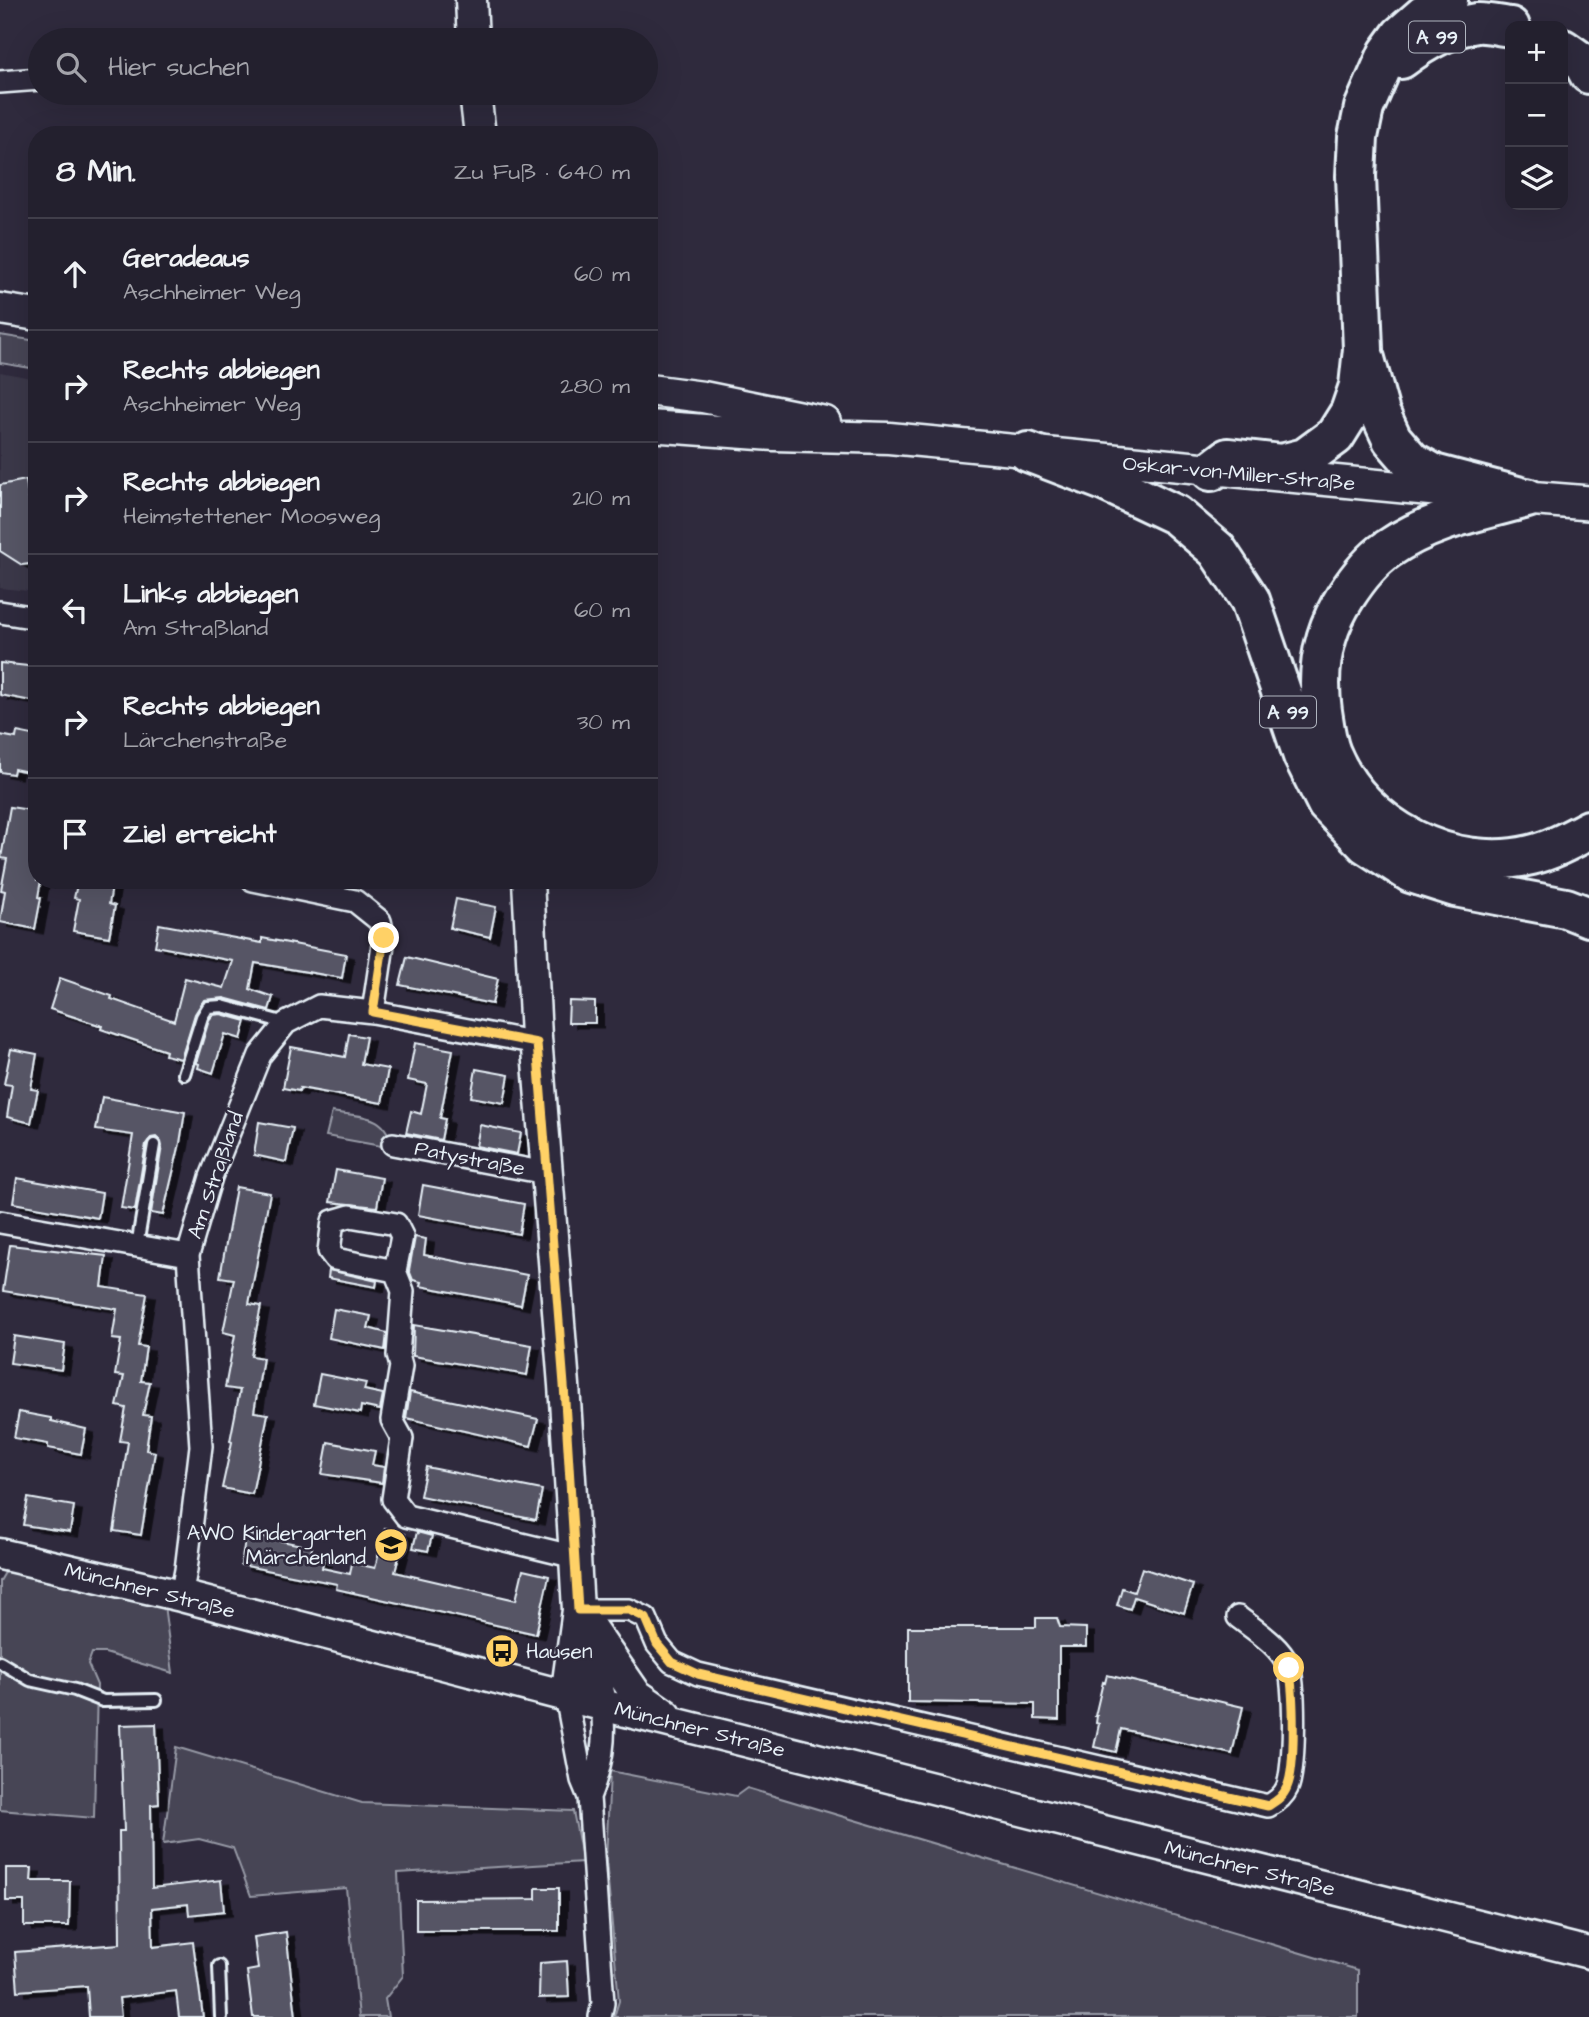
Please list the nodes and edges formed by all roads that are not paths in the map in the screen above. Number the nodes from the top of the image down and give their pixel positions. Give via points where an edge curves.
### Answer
1 (471, 0) edge
2 (1448, 0) edge
3 (1505, 26) edge
4 (472, 28) edge
5 (1568, 52) edge
6 (1589, 74) edge
7 (28, 80) edge
8 (0, 82) edge
9 (1376, 82) junction
10 (476, 105) edge
11 (479, 126) edge
12 (0, 309) edge
13 (28, 314) edge
14 (1363, 349) junction
15 (658, 391) edge
16 (658, 427) edge
17 (889, 439) junction
18 (1028, 452) junction
19 (1211, 471) junction
20 (1527, 498) junction
21 (1589, 503) edge
22 (0, 612) edge
23 (28, 617) edge
24 (1589, 830) edge
25 (297, 889) edge
26 (528, 889) edge
27 (1589, 917) edge
28 (373, 1012) junction
29 (286, 1023) junction
30 (537, 1043) junction
31 (184, 1074) dead end
32 (393, 1144) dead end
33 (154, 1145) dead end
34 (546, 1172) junction
35 (0, 1222) edge
36 (136, 1246) junction
37 (188, 1255) junction
38 (396, 1271) dead end
39 (0, 1554) edge
40 (575, 1557) junction
41 (181, 1596) junction
42 (578, 1610) junction
43 (1238, 1617) dead end
44 (0, 1662) edge
45 (566, 1696) junction
46 (156, 1700) dead end
47 (602, 1705) junction
48 (679, 1724) junction
49 (589, 1797) junction
50 (1589, 1954) edge
51 (219, 1966) dead end
52 (221, 2017) edge
53 (600, 2017) edge

1 - 4 street
2 - 9 highway via 1401,35
3 - 9 highway, A 99 via 1478,23 1441,34 1417,47
5 - 6 highway
7 - 8 street
9 - 14 highway via 1364,108 1356,176
10 - 11 street
12 - 13 street
14 - 19 highway via 1359,386 1335,436 1305,458 1281,464 1227,458
14 - 20 highway via 1380,413 1392,439 1411,461 1434,474
15 - 17 street, Oskar-von-Miller-Straße via 851,427
16 - 17 street, Oskar-von-Miller-Straße
17 - 18 street, Oskar-von-Miller-Straße
18 - 19 street, Oskar-von-Miller-Straße
18 - 27 highway, A 99 via 1176,515 1217,550 1250,600 1303,756 1327,804 1366,844 1410,873
19 - 20 street, Oskar-von-Miller-Straße
20 - 21 main road, Oskar-von-Miller-Straße
20 - 24 highway via 1436,522 1387,549 1356,581 1334,613 1322,650 1318,686 1323,716 1331,752 1355,793 1387,826 1423,845 1497,860 1562,845
22 - 23 street
25 - 28 street via 355,901 380,921 384,938
26 - 30 street
28 - 29 street, Am Straßland via 319,1006
28 - 30 street, Am Straßland
29 - 31 lane via 222,1006 208,1007
29 - 37 street, Am Straßland via 260,1055 211,1177
30 - 34 street
32 - 34 street, Patystraße
33 - 36 lane
34 - 40 street
35 - 36 street
36 - 37 street
37 - 41 street, Am Straßland via 201,1446
38 - 40 street via 403,1291 401,1366 392,1420 402,1438 393,1499 406,1516
39 - 41 street, Münchner Straße
40 - 42 street
41 - 45 street, Münchner Straße
42 - 43 street via 629,1610 646,1618 657,1644 672,1662 698,1674 1268,1806 1287,1788 1293,1766 1293,1686 1281,1653
42 - 45 street
42 - 47 street
42 - 48 street via 636,1694
44 - 46 lane via 30,1680 103,1700
45 - 47 street, Münchner Straße
45 - 49 street
47 - 48 street, Münchner Straße
47 - 49 street via 605,1733
48 - 50 street, Münchner Straße
49 - 53 street via 603,2003
51 - 52 lane

